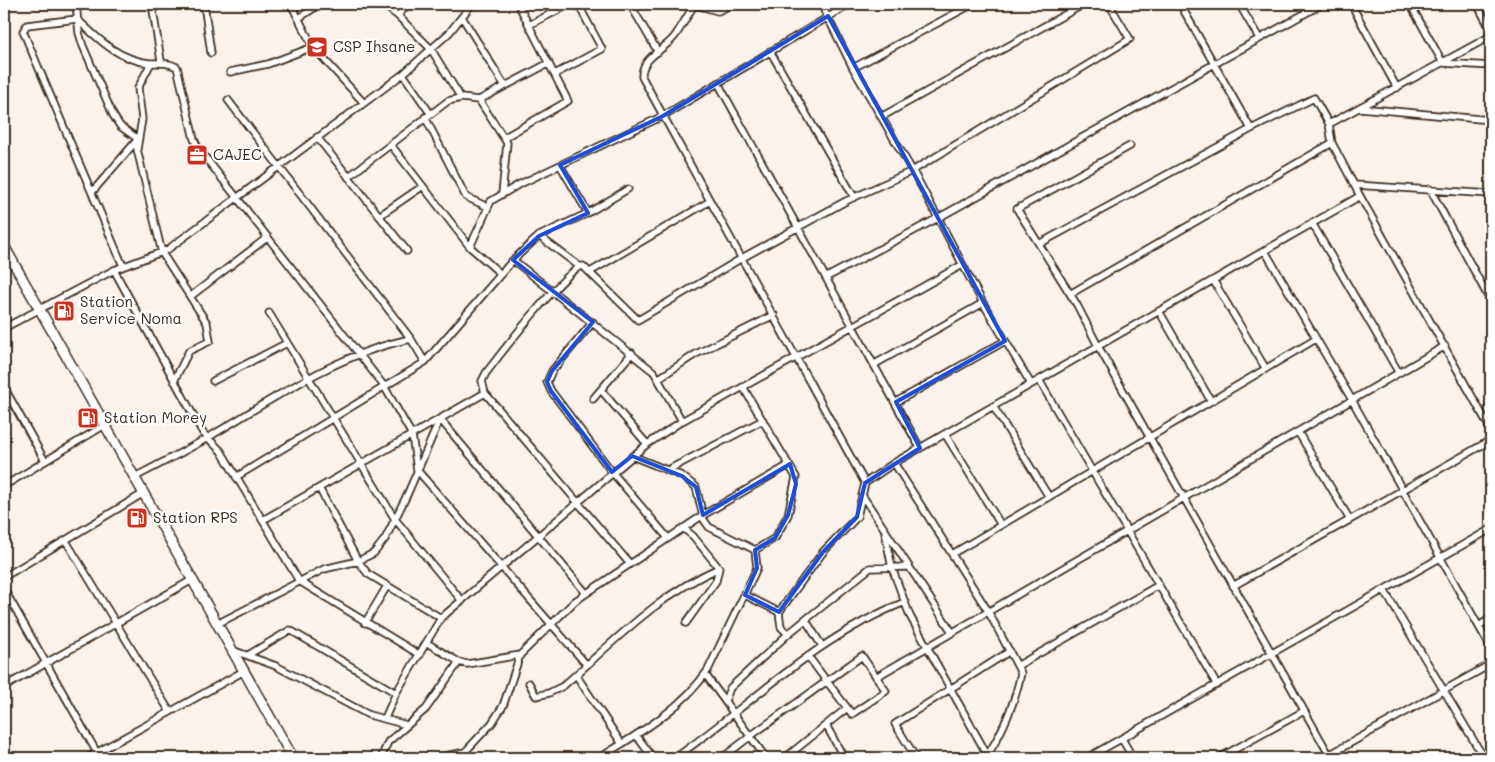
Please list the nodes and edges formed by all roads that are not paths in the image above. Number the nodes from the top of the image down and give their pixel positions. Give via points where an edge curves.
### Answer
1 (76, 4) edge
2 (152, 4) edge
3 (204, 4) edge
4 (291, 4) edge
5 (320, 4) edge
6 (382, 4) edge
7 (407, 4) edge
8 (472, 4) edge
9 (518, 4) edge
10 (570, 4) edge
11 (578, 4) edge
12 (630, 4) edge
13 (693, 4) edge
14 (733, 4) edge
15 (821, 4) edge
16 (850, 4) edge
17 (973, 4) edge
18 (1084, 4) edge
19 (1109, 4) edge
20 (1180, 4) edge
21 (1239, 4) edge
22 (1322, 4) edge
23 (1351, 4) edge
24 (1410, 4) edge
25 (1477, 4) edge
26 (398, 16) junction
27 (828, 16) junction
28 (462, 17) junction
29 (299, 18) junction
30 (77, 19) junction
31 (529, 25) junction
32 (1491, 30) edge
33 (1491, 36) edge
34 (1259, 38) junction
35 (313, 47) junction
36 (431, 49) junction
37 (770, 51) junction
38 (658, 52) junction
39 (211, 53) dead end
40 (160, 61) junction
41 (150, 62) junction
42 (549, 63) junction
43 (1443, 63) junction
44 (1214, 64) junction
45 (1491, 66) edge
46 (853, 68) junction
47 (230, 72) dead end
48 (403, 74) junction
49 (555, 74) junction
50 (718, 83) junction
51 (505, 86) junction
52 (1397, 88) junction
53 (461, 98) junction
54 (228, 100) dead end
55 (479, 100) junction
56 (364, 103) junction
57 (1360, 108) junction
58 (428, 115) junction
59 (663, 116) junction
60 (881, 117) junction
61 (1491, 120) edge
62 (1329, 124) junction
63 (1250, 128) junction
64 (316, 137) junction
65 (505, 137) junction
66 (138, 139) junction
67 (1332, 143) junction
68 (391, 145) junction
69 (1130, 146) dead end
70 (560, 165) junction
71 (278, 166) junction
72 (912, 171) junction
73 (348, 177) junction
74 (1355, 185) junction
75 (423, 186) junction
76 (628, 189) dead end
77 (1430, 189) junction
78 (92, 191) junction
79 (502, 194) junction
80 (1491, 194) edge
81 (1360, 196) junction
82 (238, 197) junction
83 (854, 197) junction
84 (710, 201) junction
85 (488, 207) junction
86 (588, 212) junction
87 (379, 216) junction
88 (938, 218) junction
89 (1312, 223) junction
90 (799, 228) junction
91 (539, 236) junction
92 (268, 237) junction
93 (1039, 244) junction
94 (4, 246) edge
95 (470, 247) junction
96 (1265, 250) junction
97 (407, 251) dead end
98 (162, 253) junction
99 (742, 258) junction
100 (513, 260) junction
101 (123, 266) junction
102 (579, 266) junction
103 (962, 266) junction
104 (114, 270) junction
105 (590, 272) junction
106 (501, 274) junction
107 (827, 277) junction
108 (1213, 280) junction
109 (553, 291) junction
110 (1070, 294) junction
111 (191, 296) junction
112 (1491, 302) edge
113 (983, 304) junction
114 (39, 308) junction
115 (1158, 311) junction
116 (269, 314) dead end
117 (774, 315) junction
118 (593, 322) junction
119 (854, 325) junction
120 (4, 328) edge
121 (411, 338) junction
122 (1316, 339) junction
123 (1005, 341) junction
124 (287, 343) junction
125 (1098, 346) junction
126 (1445, 346) junction
127 (359, 354) junction
128 (632, 354) junction
129 (797, 357) junction
130 (425, 362) junction
131 (875, 364) junction
132 (1266, 369) junction
133 (1399, 373) junction
134 (659, 378) junction
135 (309, 379) junction
136 (1038, 380) junction
137 (214, 381) dead end
138 (174, 382) junction
139 (1031, 384) junction
140 (4, 386) edge
141 (384, 386) junction
142 (744, 387) junction
143 (601, 390) junction
144 (485, 393) junction
145 (593, 399) dead end
146 (1352, 400) junction
147 (1211, 401) junction
148 (896, 402) junction
149 (993, 406) junction
150 (333, 418) junction
151 (440, 419) junction
152 (763, 420) junction
153 (682, 421) junction
154 (105, 426) junction
155 (1491, 430) edge
156 (1298, 432) junction
157 (945, 434) junction
158 (412, 435) junction
159 (208, 438) junction
160 (1150, 438) junction
161 (1491, 440) edge
162 (647, 444) junction
163 (920, 448) junction
164 (632, 456) junction
165 (44, 461) junction
166 (894, 463) junction
167 (361, 464) junction
168 (789, 465) junction
169 (417, 470) junction
170 (668, 470) junction
171 (1092, 471) junction
172 (612, 472) junction
173 (236, 476) junction
174 (135, 477) junction
175 (865, 483) junction
176 (4, 486) edge
177 (319, 488) junction
178 (1402, 490) junction
179 (144, 493) junction
180 (862, 495) junction
181 (1049, 497) junction
182 (1183, 498) junction
183 (578, 502) junction
184 (702, 515) junction
185 (395, 519) junction
186 (263, 520) junction
187 (1350, 520) junction
188 (1001, 525) junction
189 (683, 528) junction
190 (1491, 529) edge
191 (1127, 530) junction
192 (885, 533) junction
193 (538, 535) junction
194 (668, 538) junction
195 (66, 542) junction
196 (755, 550) junction
197 (952, 554) junction
198 (1441, 558) junction
199 (358, 561) junction
200 (630, 564) junction
201 (907, 567) junction
202 (501, 568) junction
203 (718, 568) junction
204 (892, 568) junction
205 (4, 577) edge
206 (192, 580) junction
207 (299, 581) junction
208 (1159, 585) junction
209 (387, 586) junction
210 (1234, 586) junction
211 (4, 589) edge
212 (1384, 590) junction
213 (586, 593) junction
214 (745, 595) junction
215 (462, 601) junction
216 (905, 602) junction
217 (988, 611) junction
218 (779, 612) junction
219 (441, 618) junction
220 (1491, 618) edge
221 (805, 619) junction
222 (116, 623) junction
223 (365, 623) junction
224 (217, 624) junction
225 (686, 624) dead end
226 (551, 625) junction
227 (1479, 626) junction
228 (952, 632) junction
229 (788, 634) junction
230 (427, 644) junction
231 (822, 646) junction
232 (926, 646) junction
233 (1491, 648) edge
234 (232, 650) junction
235 (1010, 652) junction
236 (1272, 653) junction
237 (248, 655) junction
238 (420, 655) junction
239 (520, 655) junction
240 (808, 656) junction
241 (46, 662) junction
242 (459, 662) junction
243 (586, 664) junction
244 (1491, 664) edge
245 (1017, 666) junction
246 (244, 671) junction
247 (705, 674) junction
248 (576, 675) junction
249 (876, 677) junction
250 (827, 681) junction
251 (529, 683) dead end
252 (1217, 685) junction
253 (4, 687) edge
254 (949, 690) junction
255 (1444, 691) junction
256 (396, 693) junction
257 (725, 701) junction
258 (847, 708) junction
259 (1304, 711) junction
260 (170, 712) junction
261 (734, 714) junction
262 (385, 718) junction
263 (407, 725) junction
264 (826, 725) junction
265 (636, 735) junction
266 (750, 736) junction
267 (1122, 739) junction
268 (622, 744) junction
269 (4, 752) edge
270 (99, 755) edge
271 (988, 757) edge
272 (1330, 757) edge
273 (8, 758) edge
274 (87, 758) edge
275 (293, 758) edge
276 (381, 758) edge
277 (436, 758) edge
278 (599, 758) edge
279 (654, 758) edge
280 (675, 758) edge
281 (722, 758) edge
282 (766, 758) edge
283 (785, 758) edge
284 (844, 758) edge
285 (916, 758) edge
286 (1087, 758) edge
287 (1133, 758) edge
288 (1219, 758) edge
289 (1484, 758) edge

1 - 30 street
2 - 40 street
3 - 39 street
4 - 29 street
5 - 29 street
6 - 26 street
7 - 26 street
8 - 28 street
9 - 31 street
10 - 31 street
11 - 49 street via 602,49
12 - 38 street
13 - 14 street via 718,11
13 - 38 street via 676,35
15 - 27 street
16 - 27 street
17 - 46 street
18 - 60 street
19 - 72 street via 1130,39
20 - 44 street
21 - 34 street
22 - 34 street
23 - 52 street
24 - 43 street
25 - 32 street
26 - 36 street
27 - 37 street
27 - 46 street
28 - 36 street
28 - 51 street
29 - 35 street
30 - 41 street via 111,50
30 - 66 street via 85,51 113,115 120,126
30 - 78 street via 27,25 23,30
31 - 42 street
33 - 43 street
34 - 44 street
35 - 47 street via 268,64
35 - 56 street
36 - 48 street
36 - 53 street
37 - 50 street
37 - 83 street
38 - 59 street via 642,69 642,77
40 - 41 street
40 - 82 street via 177,66 198,148
41 - 66 street via 138,88 142,119
42 - 49 street
42 - 51 street
43 - 45 street
43 - 52 street
44 - 63 street
44 - 88 street
46 - 60 street
48 - 56 street
48 - 58 street
49 - 65 street via 568,101
50 - 59 street
50 - 90 street
51 - 55 street
52 - 57 street
53 - 55 street
53 - 58 street via 448,101
54 - 71 street
55 - 65 street
56 - 64 street
57 - 61 street
57 - 62 street
58 - 68 street
58 - 85 street via 466,197
59 - 70 street
59 - 84 street
60 - 72 street
62 - 63 street via 1314,98
62 - 67 street
63 - 93 street
64 - 71 street
64 - 73 street
65 - 79 street via 508,152
66 - 78 street
66 - 98 street via 137,149
67 - 74 street
67 - 110 street
68 - 73 street
68 - 75 street
69 - 93 street via 1017,209
70 - 79 street
70 - 86 street
71 - 82 street
71 - 121 street
72 - 83 street
72 - 88 street
73 - 87 street
74 - 77 street
74 - 81 street
75 - 87 street
75 - 95 street
76 - 86 street
77 - 80 street
77 - 112 street
78 - 101 street
79 - 85 street
81 - 89 street
81 - 126 street
82 - 92 street
82 - 98 street
83 - 90 street
84 - 99 street
84 - 105 street
85 - 95 street
86 - 91 street
87 - 97 street
88 - 103 street
88 - 107 street
89 - 96 street
89 - 133 street
90 - 99 street
90 - 107 street
91 - 100 street
91 - 102 street
92 - 111 street
92 - 127 street
93 - 110 street
94 - 114 main road
95 - 106 street
96 - 108 street
96 - 122 street
98 - 101 street
98 - 111 street
99 - 105 street via 638,320
99 - 117 street
100 - 106 street
100 - 109 street
101 - 104 street
102 - 105 street
102 - 109 street
103 - 113 street
103 - 119 street
104 - 114 street
104 - 138 street
106 - 130 street
107 - 119 street
108 - 115 street
108 - 132 street
109 - 118 street
109 - 144 street via 486,373 482,381
110 - 125 street
111 - 138 street via 207,323 210,341 189,351
113 - 123 street
113 - 131 street
114 - 120 street
114 - 154 main road
115 - 125 street
115 - 147 street
116 - 124 street
117 - 129 street
117 - 134 street via 696,354
118 - 128 street
118 - 172 street via 552,371 547,382
119 - 129 street
119 - 131 street
121 - 127 street
121 - 130 street
122 - 132 street
122 - 146 street
123 - 139 street
123 - 148 street
124 - 135 street
124 - 137 street
125 - 136 street
125 - 160 street
126 - 133 street
126 - 155 street
127 - 135 street
127 - 141 street
128 - 134 street
128 - 143 street
129 - 142 street
129 - 175 street
130 - 141 street
131 - 148 street
132 - 147 street
133 - 146 street
134 - 153 street
135 - 150 street
135 - 159 street
136 - 139 street
136 - 171 street
138 - 159 street
139 - 149 street
140 - 165 street
141 - 150 street
141 - 158 street
142 - 152 street
142 - 153 street
143 - 145 street
143 - 162 street
144 - 151 street
144 - 183 street
146 - 156 street
146 - 178 street
147 - 160 street
148 - 163 street
149 - 157 street
149 - 181 street
150 - 167 street
150 - 173 street
151 - 158 street
151 - 169 street
151 - 193 street
152 - 168 street
152 - 170 street
153 - 162 street
154 - 165 street
154 - 174 main road
156 - 182 street
156 - 187 street
157 - 163 street
157 - 188 street
158 - 167 street
158 - 169 street
159 - 173 street via 221,451
159 - 174 street
160 - 171 street
160 - 182 street
161 - 178 street
162 - 164 street
163 - 166 street
164 - 170 street
164 - 172 street
165 - 176 street
166 - 175 street
166 - 197 street
167 - 177 street
167 - 185 street
168 - 184 street
168 - 196 street via 796,477 788,515 774,538
169 - 185 street
169 - 202 street
170 - 184 street via 696,487
171 - 181 street
171 - 191 street
172 - 183 street
172 - 194 street
173 - 186 street
174 - 179 main road
175 - 180 street
177 - 186 street
177 - 199 street
178 - 187 street
178 - 198 street
179 - 195 street
179 - 206 main road
180 - 192 street
180 - 218 street via 857,517 823,552
181 - 188 street
182 - 191 street
182 - 210 street
183 - 193 street
183 - 200 street
184 - 189 street
184 - 196 street via 709,527
185 - 199 street via 378,548
185 - 215 street
186 - 207 street
187 - 210 street
188 - 197 street
189 - 194 street
189 - 203 street
190 - 198 street
191 - 208 street
191 - 217 street
192 - 201 street
192 - 204 street
193 - 202 street
193 - 213 street
194 - 200 street
195 - 205 street
195 - 222 street
196 - 214 street via 757,568
197 - 217 street
198 - 212 street
198 - 227 street
199 - 207 street via 324,569
199 - 209 street via 368,574
200 - 213 street
201 - 204 street
201 - 228 street
202 - 215 street
202 - 226 street
203 - 225 street via 716,581
203 - 243 street via 697,577 650,608
204 - 216 street
204 - 221 street via 870,568
206 - 222 street
206 - 224 main road
207 - 223 street
207 - 224 street
208 - 245 street
208 - 252 street
209 - 219 street
209 - 223 street
210 - 236 street
211 - 241 street
212 - 236 street
212 - 255 street
213 - 226 street
214 - 218 street
214 - 247 street
215 - 219 street
216 - 231 street via 879,612
216 - 232 street
217 - 228 street
217 - 235 street
218 - 229 street via 781,627
219 - 230 street
220 - 227 street
221 - 229 street
221 - 231 street
222 - 241 street
222 - 260 street
223 - 238 street
224 - 234 main road
226 - 239 street
226 - 243 street
227 - 233 street
228 - 232 street
229 - 257 street via 730,688
230 - 238 street
230 - 242 street
231 - 240 street
232 - 249 street
232 - 254 street
234 - 237 street
234 - 246 main road
235 - 245 street
235 - 254 street
236 - 252 street
236 - 259 street
237 - 256 street via 290,630
237 - 262 street via 276,666 369,715
238 - 256 street
239 - 242 street via 475,664
239 - 277 street via 503,706 492,723 465,752
240 - 250 street
240 - 261 street
241 - 253 street
241 - 270 street
242 - 263 street via 426,709
243 - 248 street
244 - 255 street
245 - 271 street via 1021,673 1017,691
246 - 260 street
246 - 275 main road
247 - 257 street
247 - 265 street via 685,699
248 - 251 street via 563,686 536,696
248 - 268 street
249 - 250 street via 862,656
249 - 258 street via 886,692 852,714
250 - 258 street
250 - 266 street
252 - 267 street
254 - 271 street
254 - 285 street via 895,724
255 - 272 street
255 - 289 street
256 - 262 street
257 - 261 street
258 - 264 street
259 - 272 street
259 - 288 street
260 - 270 street
261 - 266 street
261 - 280 street
262 - 263 street
263 - 276 street via 388,742
264 - 283 street
264 - 284 street
265 - 268 street
265 - 279 street
266 - 281 street
266 - 282 street
267 - 286 street
267 - 287 street
268 - 278 street
269 - 273 street
270 - 274 street

